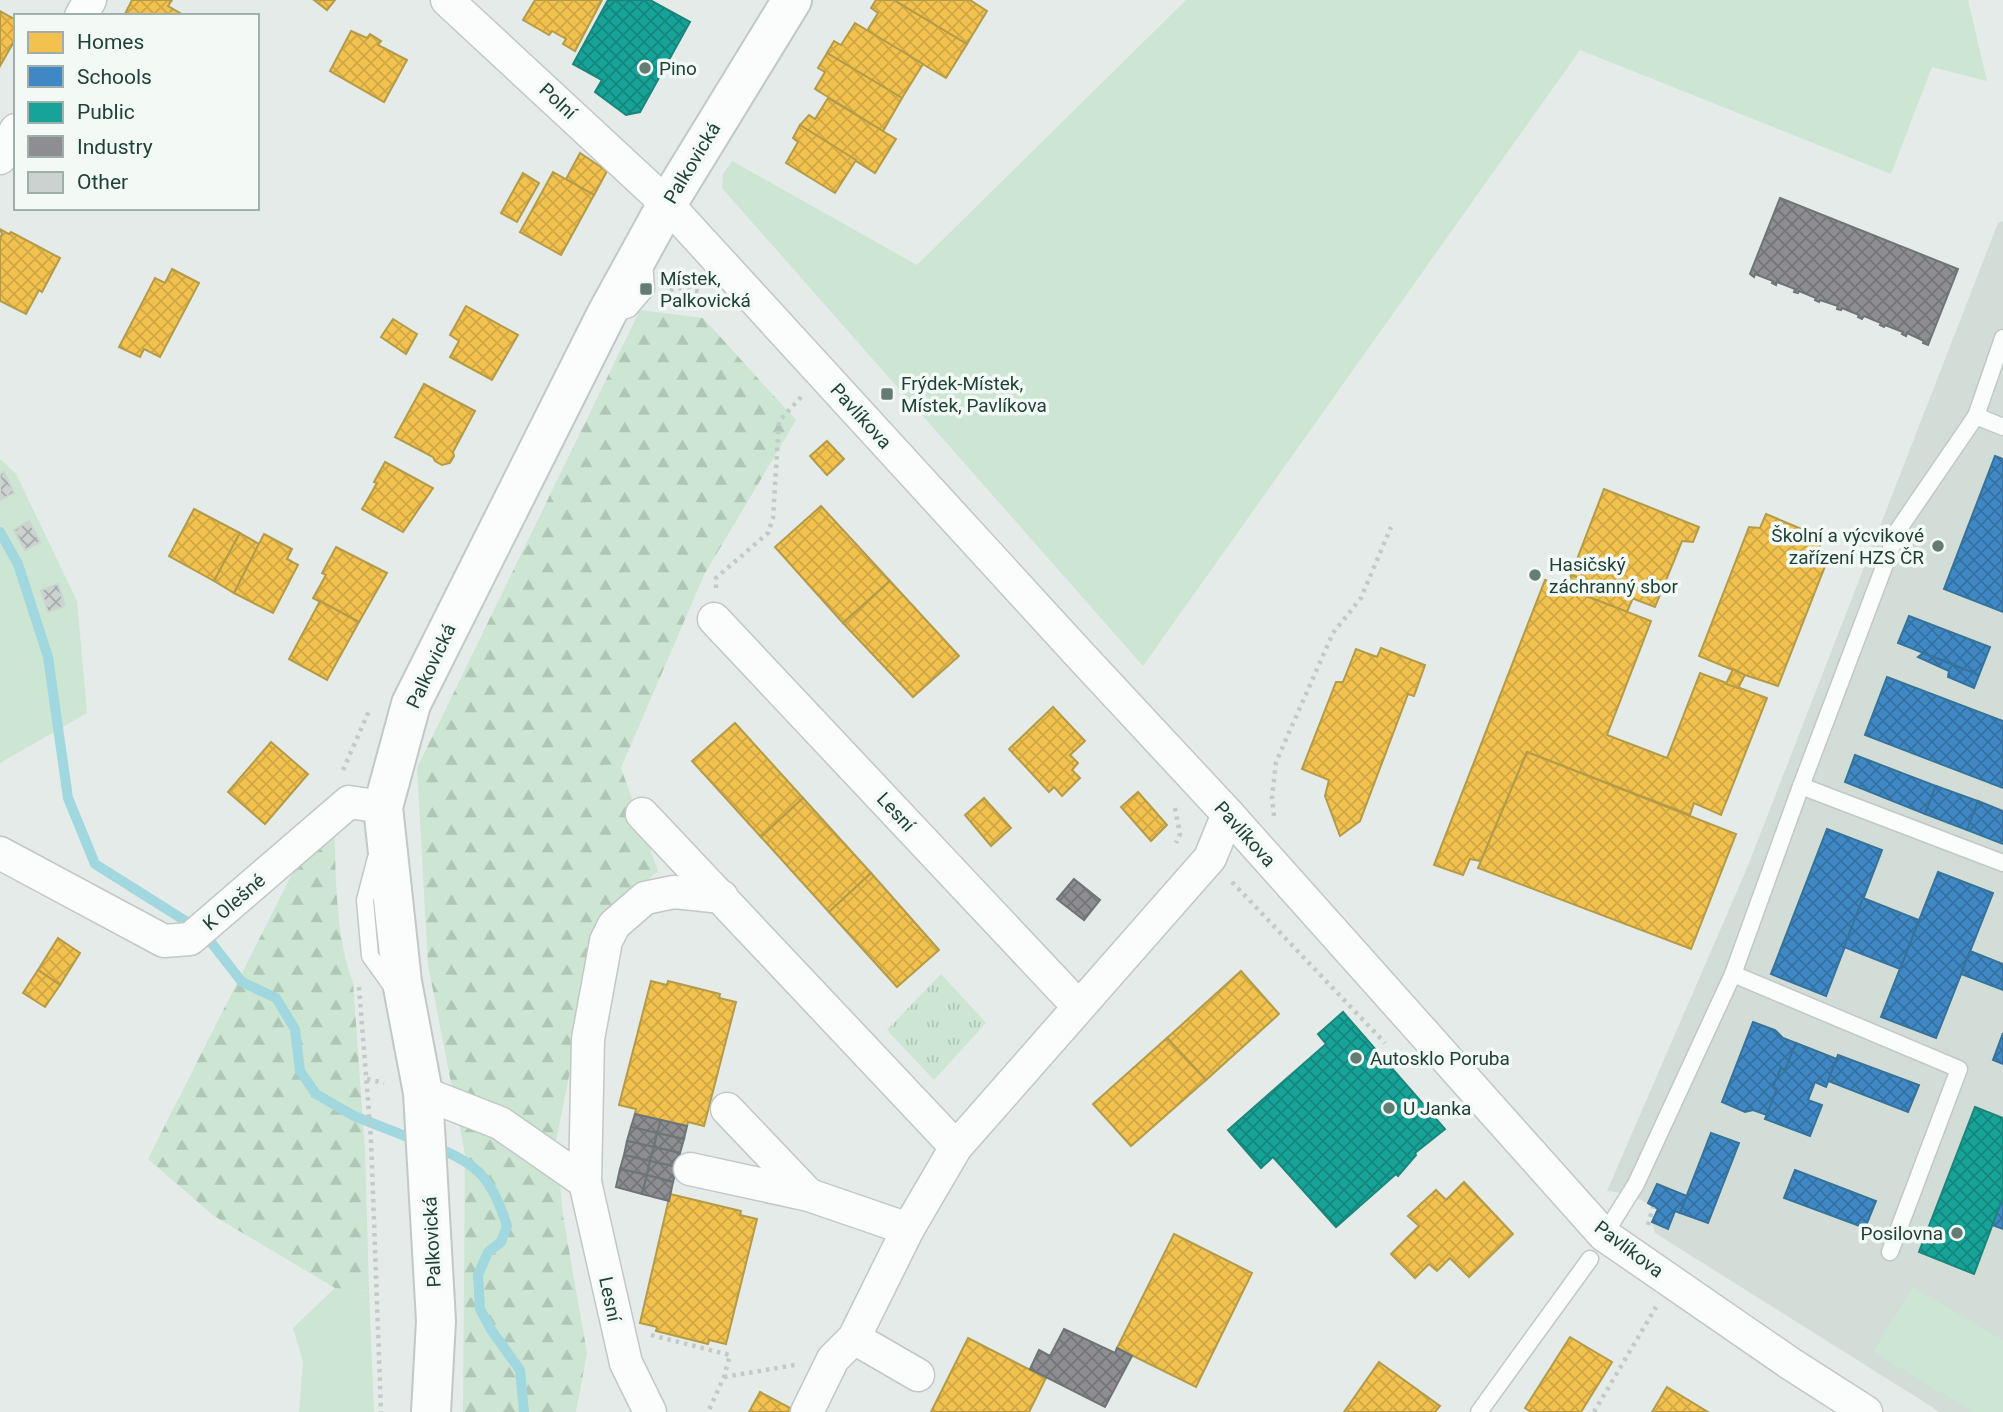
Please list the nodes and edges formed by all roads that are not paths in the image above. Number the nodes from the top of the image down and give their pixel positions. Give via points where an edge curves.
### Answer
1 (447, 0) edge
2 (792, 0) edge
3 (14, 134) edge
4 (0, 158) edge
5 (667, 204) junction
6 (2003, 338) edge
7 (1976, 416) junction
8 (2003, 428) edge
9 (713, 619) road end
10 (1801, 786) junction
11 (642, 814) dead end
12 (1228, 814) junction
13 (384, 816) junction
14 (0, 852) edge
15 (2003, 863) edge
16 (722, 897) junction
17 (1733, 974) junction
18 (1078, 1006) junction
19 (423, 1104) junction
20 (727, 1109) dead end
21 (956, 1147) junction
22 (690, 1169) dead end
23 (585, 1182) junction
24 (809, 1195) junction
25 (908, 1229) junction
26 (1597, 1247) junction
27 (1890, 1252) dead end
28 (844, 1349) junction
29 (918, 1375) dead end
30 (431, 1412) edge
31 (650, 1412) edge
32 (807, 1412) edge
33 (1479, 1412) edge
34 (1866, 1412) edge

1 - 5 street, Polní
2 - 5 street, Palkovická
3 - 4 street
5 - 12 street, Pavlíkova
5 - 13 street, Palkovická via 606,315 411,704
6 - 7 lane
7 - 8 lane
7 - 10 lane via 1898,530
9 - 18 street, Lesní
10 - 15 lane
10 - 17 lane
11 - 16 street
12 - 18 street via 1210,858
12 - 26 street, Pavlíkova
13 - 14 street, K Olešné via 349,802 199,932 164,941
13 - 19 street, Palkovická
16 - 21 street
16 - 23 street, Lesní via 674,892 645,898 614,925 606,941 588,1039
17 - 26 lane via 1636,1184
17 - 27 lane via 1959,1069
18 - 21 street
19 - 23 street via 500,1123
19 - 30 street, Palkovická via 436,1321
20 - 24 street
21 - 25 street
22 - 24 street
23 - 31 street, Lesní via 626,1363
24 - 25 street
25 - 28 street
26 - 33 lane
26 - 34 street, Pavlíkova
28 - 29 street
28 - 32 street

